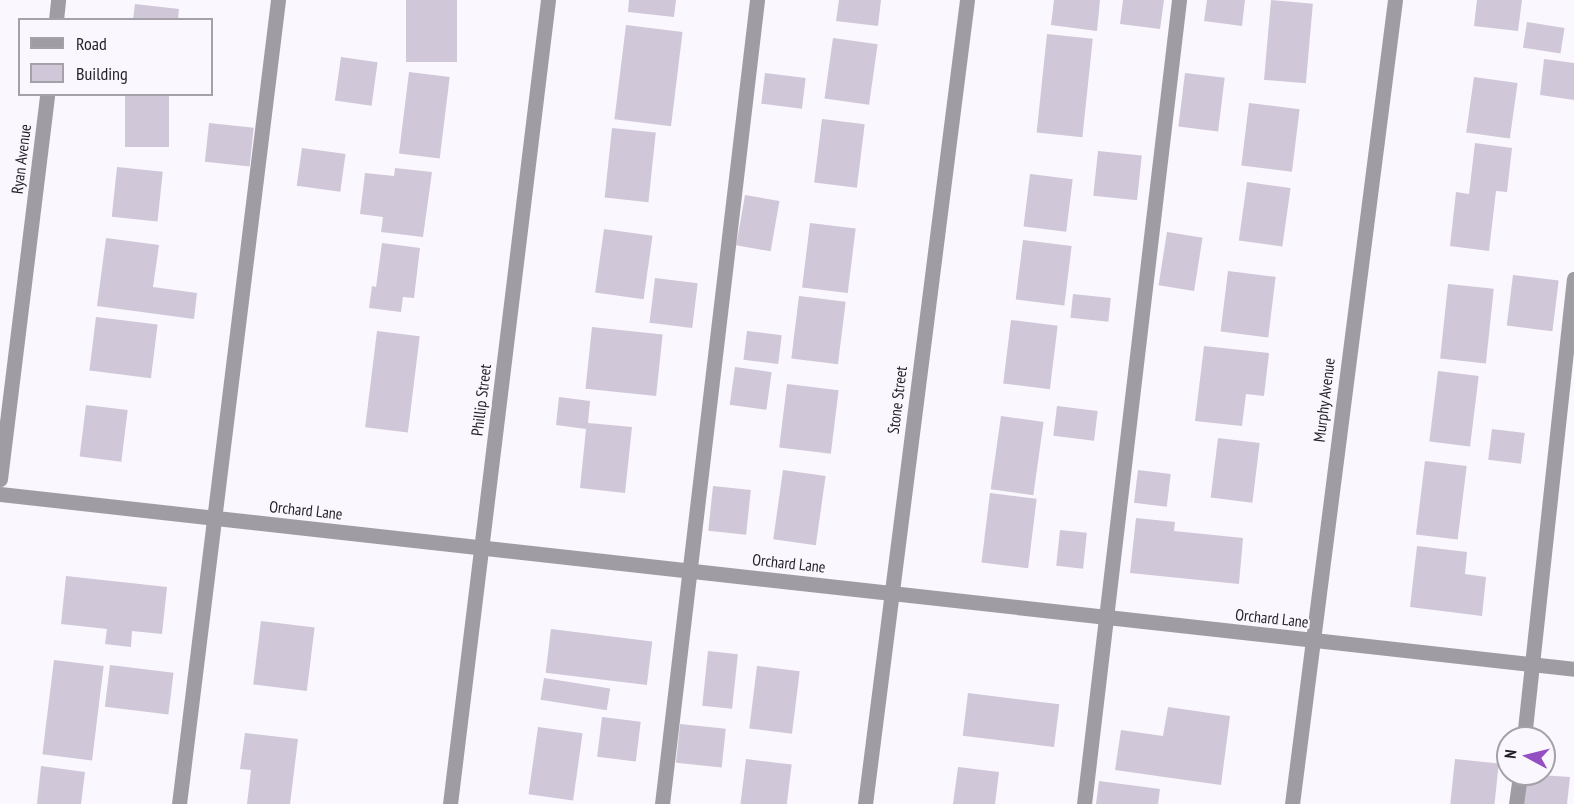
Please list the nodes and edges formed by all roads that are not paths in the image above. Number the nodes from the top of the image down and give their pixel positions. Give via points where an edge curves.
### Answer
1 (58, 0) edge
2 (279, 0) edge
3 (548, 0) edge
4 (757, 0) edge
5 (967, 0) edge
6 (1179, 0) edge
7 (1395, 0) edge
8 (56, 18) edge
9 (47, 96) edge
10 (1574, 279) edge
11 (0, 479) edge
12 (0, 494) edge
13 (214, 518) junction
14 (481, 548) junction
15 (690, 571) junction
16 (891, 593) junction
17 (1106, 617) junction
18 (1311, 640) junction
19 (1533, 665) junction
20 (1574, 669) edge
21 (1525, 726) edge
22 (1518, 786) edge
23 (179, 804) edge
24 (450, 804) edge
25 (662, 804) edge
26 (865, 804) edge
27 (1084, 804) edge
28 (1292, 804) edge
29 (1516, 804) edge

1 - 8 street
2 - 13 street
3 - 14 street, Phillip Street
4 - 15 street
5 - 16 street, Stone Street
6 - 17 street
7 - 18 street, Murphy Avenue
9 - 11 street, Ryan Avenue
10 - 19 street
12 - 13 street, Orchard Lane
13 - 14 street, Orchard Lane
13 - 23 street
14 - 15 street, Orchard Lane
14 - 24 street, Phillip Street
15 - 16 street, Orchard Lane
15 - 25 street
16 - 17 street, Orchard Lane
16 - 26 street, Stone Street
17 - 18 street, Orchard Lane
17 - 27 street
18 - 19 street, Orchard Lane
18 - 28 street, Murphy Avenue
19 - 20 street, Orchard Lane
19 - 21 street
22 - 29 street

